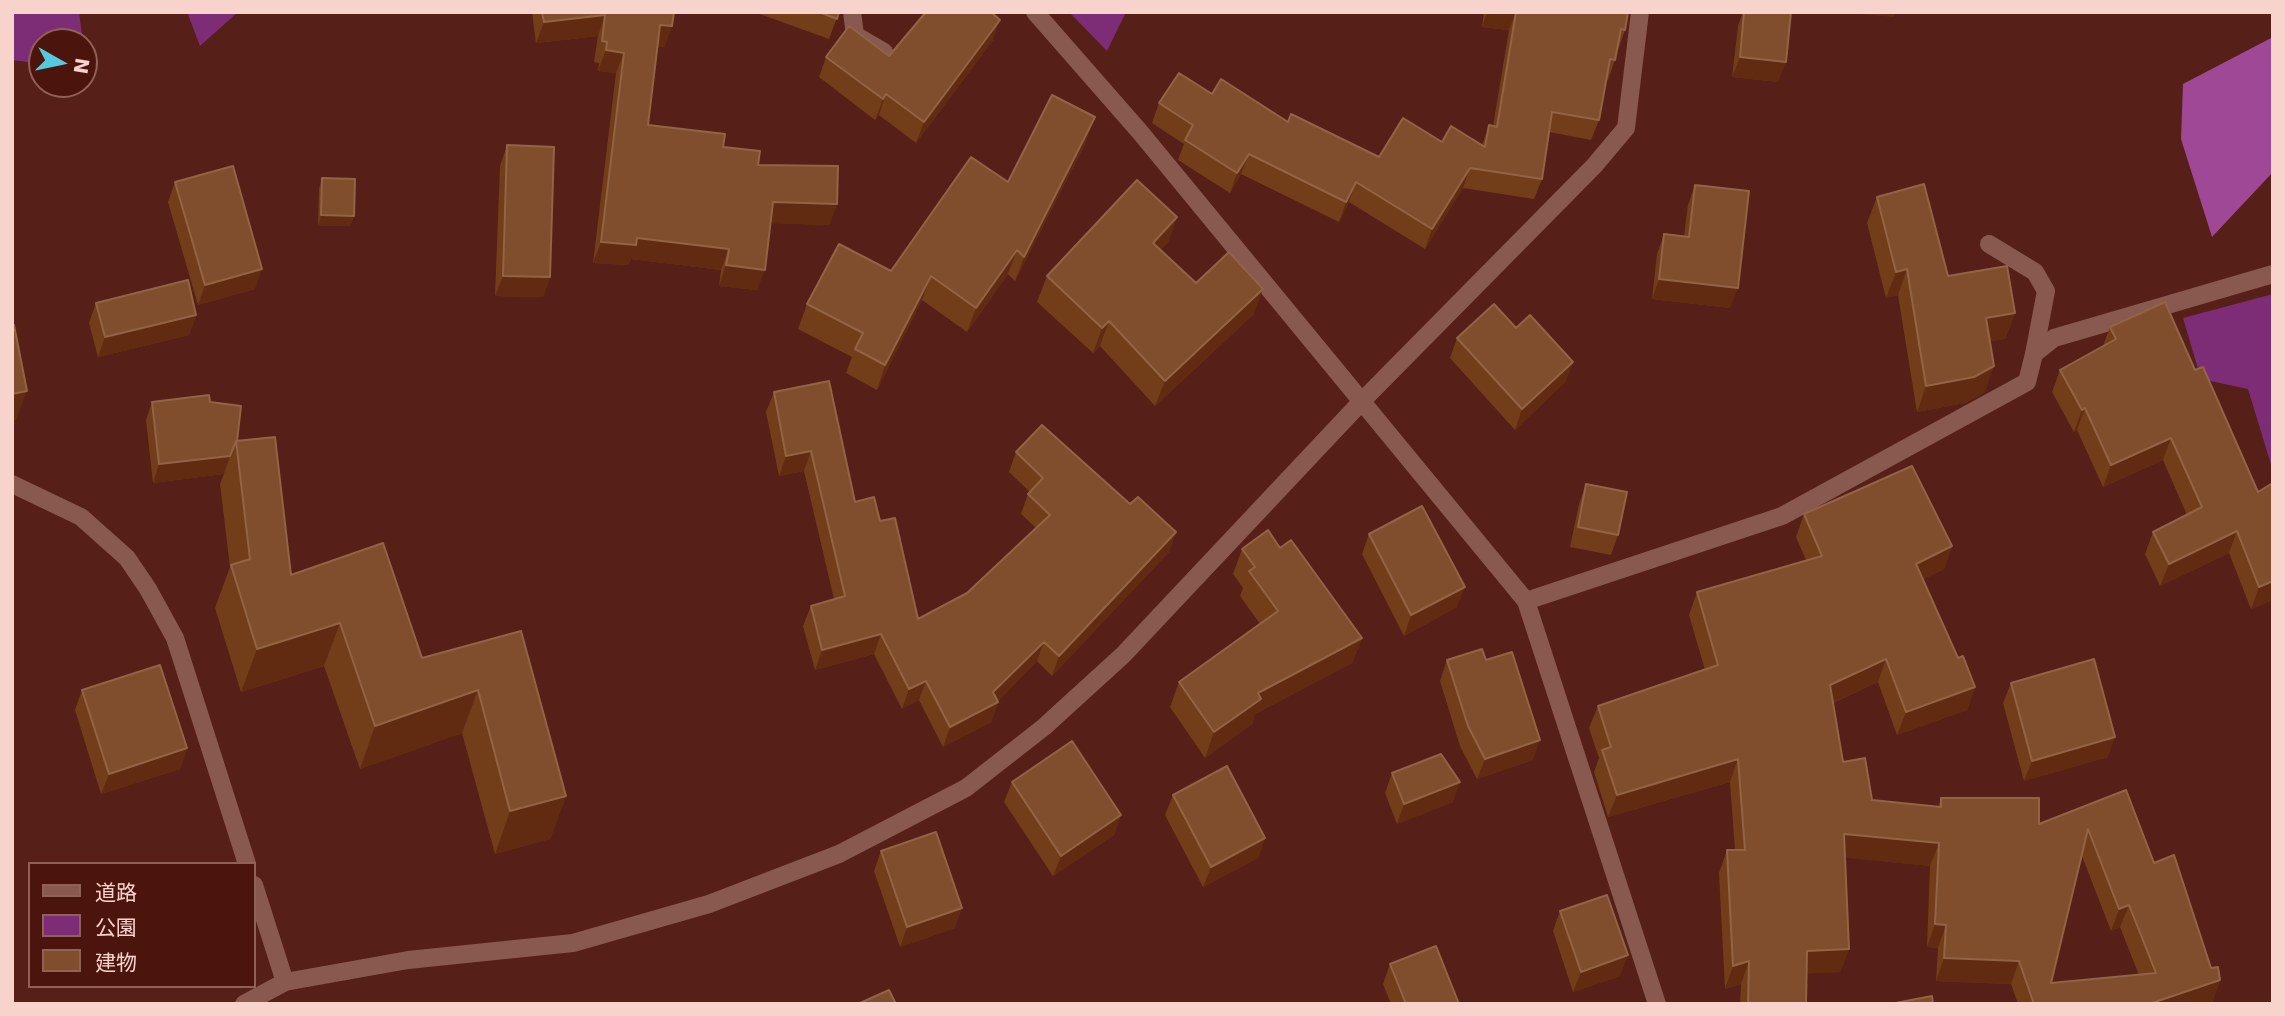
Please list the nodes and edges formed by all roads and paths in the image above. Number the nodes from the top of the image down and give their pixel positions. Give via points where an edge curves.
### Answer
1 (852, 12) edge
2 (1035, 12) edge
3 (1640, 12) edge
4 (884, 52) edge
5 (1989, 244) dead end
6 (2273, 274) edge
7 (2034, 354) junction
8 (1363, 400) junction
9 (12, 484) edge
10 (1526, 601) junction
11 (246, 862) edge
12 (256, 891) edge
13 (285, 982) junction
14 (244, 1004) edge
15 (1657, 1004) edge

1 - 4 street via 855,35
2 - 8 street
3 - 8 street via 1626,128
5 - 7 street via 2035,272 2046,291
6 - 7 street via 2054,338
7 - 10 street via 2027,382 1782,516
8 - 10 street
8 - 13 street via 1123,654 1044,727 966,788 839,853 709,904 573,943 408,960
9 - 11 street via 81,517 127,558 148,589 175,638
10 - 15 street
12 - 13 street
13 - 14 street

